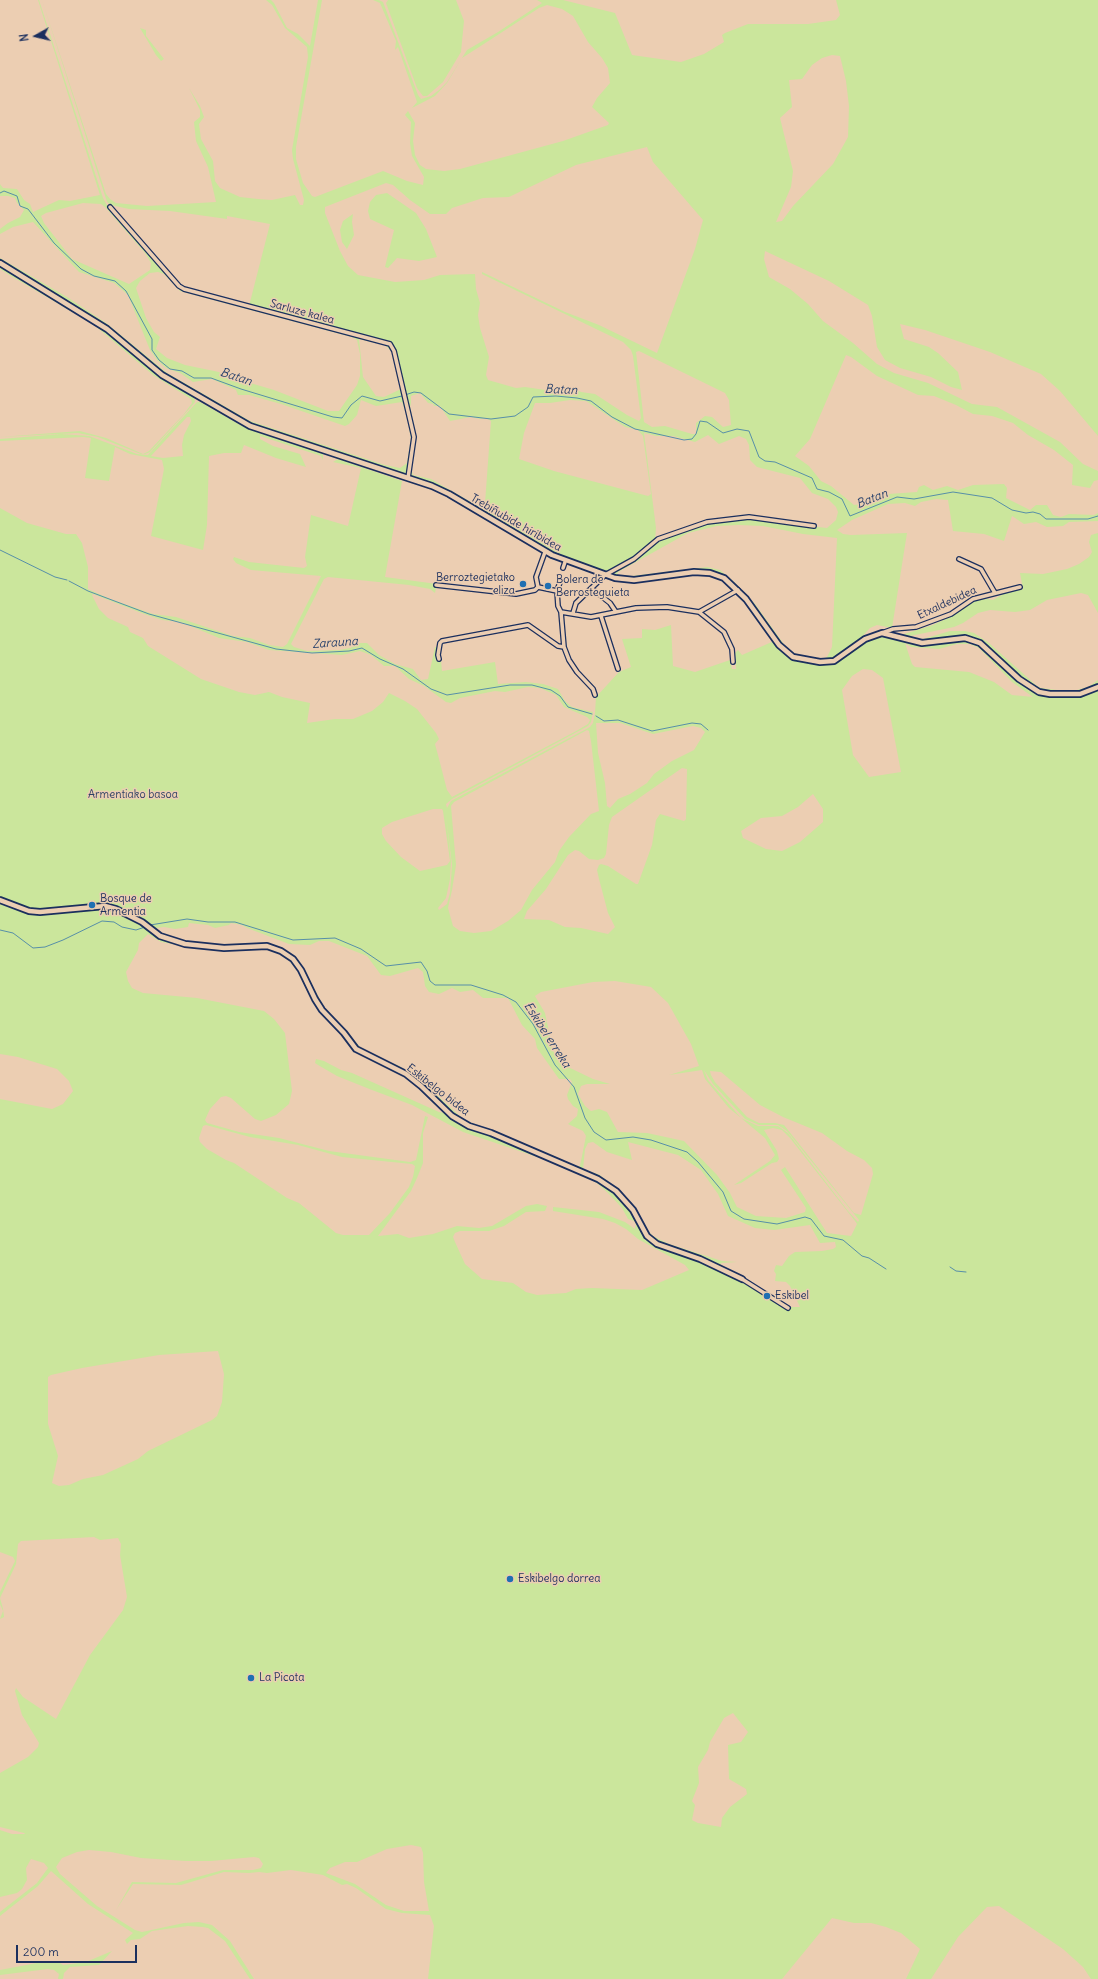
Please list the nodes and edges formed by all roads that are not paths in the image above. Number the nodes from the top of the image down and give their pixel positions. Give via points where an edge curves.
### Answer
1 (110, 207) dead end
2 (0, 263) edge
3 (408, 478) junction
4 (814, 526) dead end
5 (545, 552) junction
6 (959, 559) dead end
7 (565, 562) junction
8 (563, 568) dead end
9 (605, 575) junction
10 (560, 582) dead end
11 (436, 585) dead end
12 (538, 587) junction
13 (1020, 587) dead end
14 (592, 589) junction
15 (738, 590) junction
16 (556, 592) junction
17 (995, 593) junction
18 (561, 612) junction
19 (616, 612) junction
20 (700, 612) junction
21 (573, 613) junction
22 (601, 616) junction
23 (882, 633) junction
24 (564, 647) junction
25 (439, 659) dead end
26 (733, 662) dead end
27 (618, 669) dead end
28 (1098, 687) edge
29 (595, 695) dead end
30 (0, 900) edge
31 (742, 1279) joint
32 (788, 1308) dead end

1 - 3 street, Sarluze kalea via 178,286 184,289 390,344 394,351 414,437
2 - 3 street, Trebiñubide hiribidea via 101,325 162,375 250,426
3 - 5 street, Trebiñubide hiribidea via 449,494
4 - 9 street via 749,517 707,522 658,539 634,559
5 - 7 street, Trebiñubide hiribidea
5 - 12 street via 536,577
6 - 17 street, Etxaldebidea via 981,569
7 - 8 street
7 - 9 street, Trebiñubide hiribidea
9 - 14 street
9 - 15 street, Trebiñubide hiribidea via 622,580 634,580 702,572 724,578
10 - 16 street
11 - 12 street via 516,594
12 - 16 street
13 - 17 street, Etxaldebidea
14 - 19 street via 610,603
14 - 21 street via 576,603
15 - 20 street
15 - 23 street, Trebiñubide hiribidea via 754,608 779,645 798,659 834,661 865,639
16 - 18 street
17 - 23 street, Etxaldebidea via 973,599 951,614 934,621 910,629 893,629
18 - 21 street
18 - 24 street
19 - 20 street via 636,608 667,607
19 - 22 street
20 - 26 street via 724,632 732,649
21 - 22 street via 591,617
22 - 27 street
23 - 28 street via 922,643 959,637 975,640 1019,679 1039,692 1080,694
24 - 25 street via 558,646 528,624 442,641
24 - 29 street via 569,660
30 - 31 street, Eskibelgo bidea via 29,911 40,912 104,906 142,922 160,936 185,944 224,948 267,946 280,951 293,959 302,970 314,999 356,1049 406,1074 452,1116 469,1126 598,1179 616,1191 633,1210 647,1236 657,1244 700,1259
31 - 32 street

